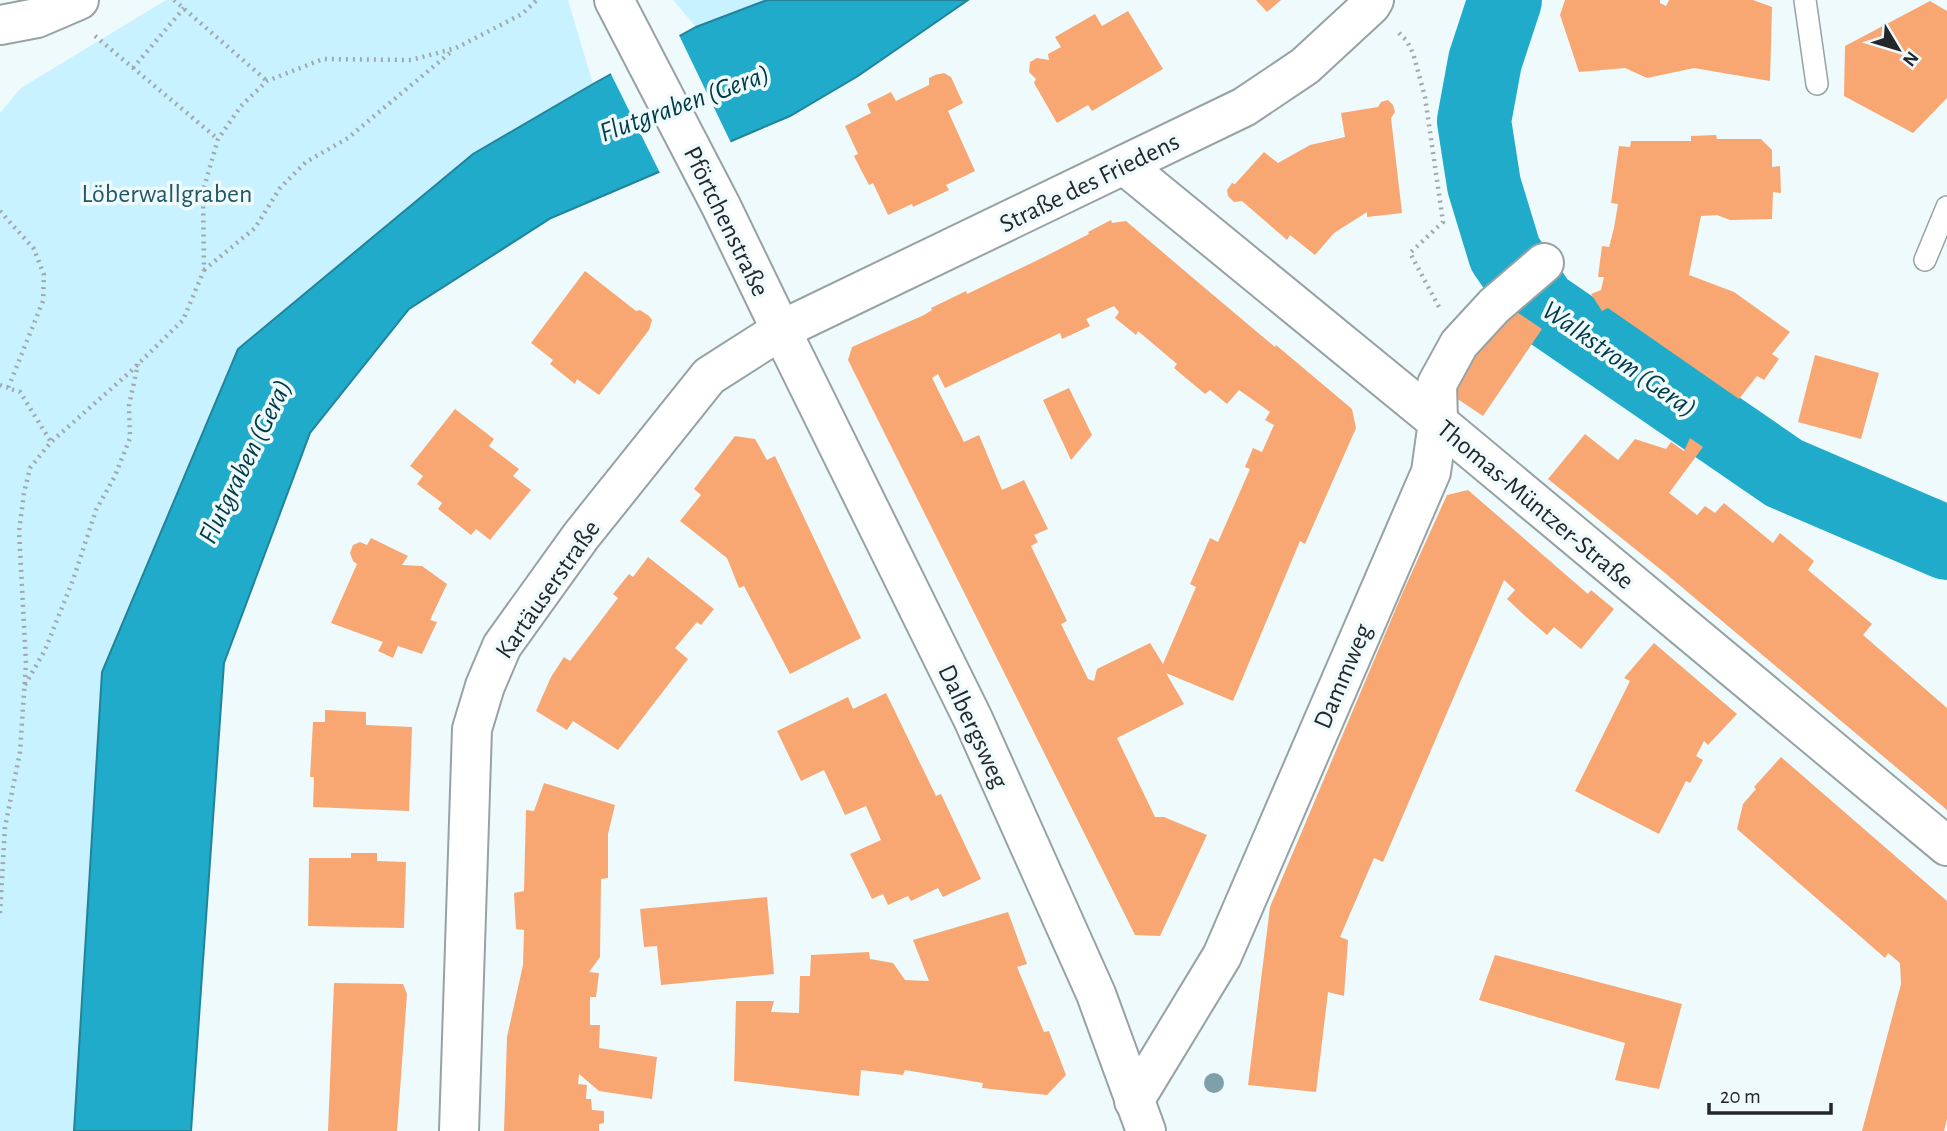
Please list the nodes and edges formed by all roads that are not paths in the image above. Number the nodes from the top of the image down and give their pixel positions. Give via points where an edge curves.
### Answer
1 (79, 0) edge
2 (614, 0) edge
3 (1805, 0) edge
4 (1373, 3) edge
5 (0, 25) edge
6 (1817, 84) dead end
7 (1124, 165) junction
8 (1947, 207) edge
9 (1925, 260) dead end
10 (1544, 263) dead end
11 (781, 330) junction
12 (1437, 422) junction
13 (1947, 846) edge
14 (1140, 1116) edge
15 (459, 1131) edge

1 - 5 street via 37,18
2 - 11 street, Pförtchenstraße
3 - 6 lane
4 - 7 street, Straße des Friedens via 1304,66 1244,107
7 - 11 street, Straße des Friedens
7 - 12 street, Thomas-Müntzer-Straße
8 - 9 lane
10 - 12 street, Dammweg via 1459,344 1437,384
11 - 14 street, Dalbergsweg via 973,719 1096,994
11 - 15 street, Kartäuserstraße via 709,376 581,536 502,646 485,686 472,729
12 - 13 street, Thomas-Müntzer-Straße
12 - 14 street, Dammweg via 1431,472 1222,956

